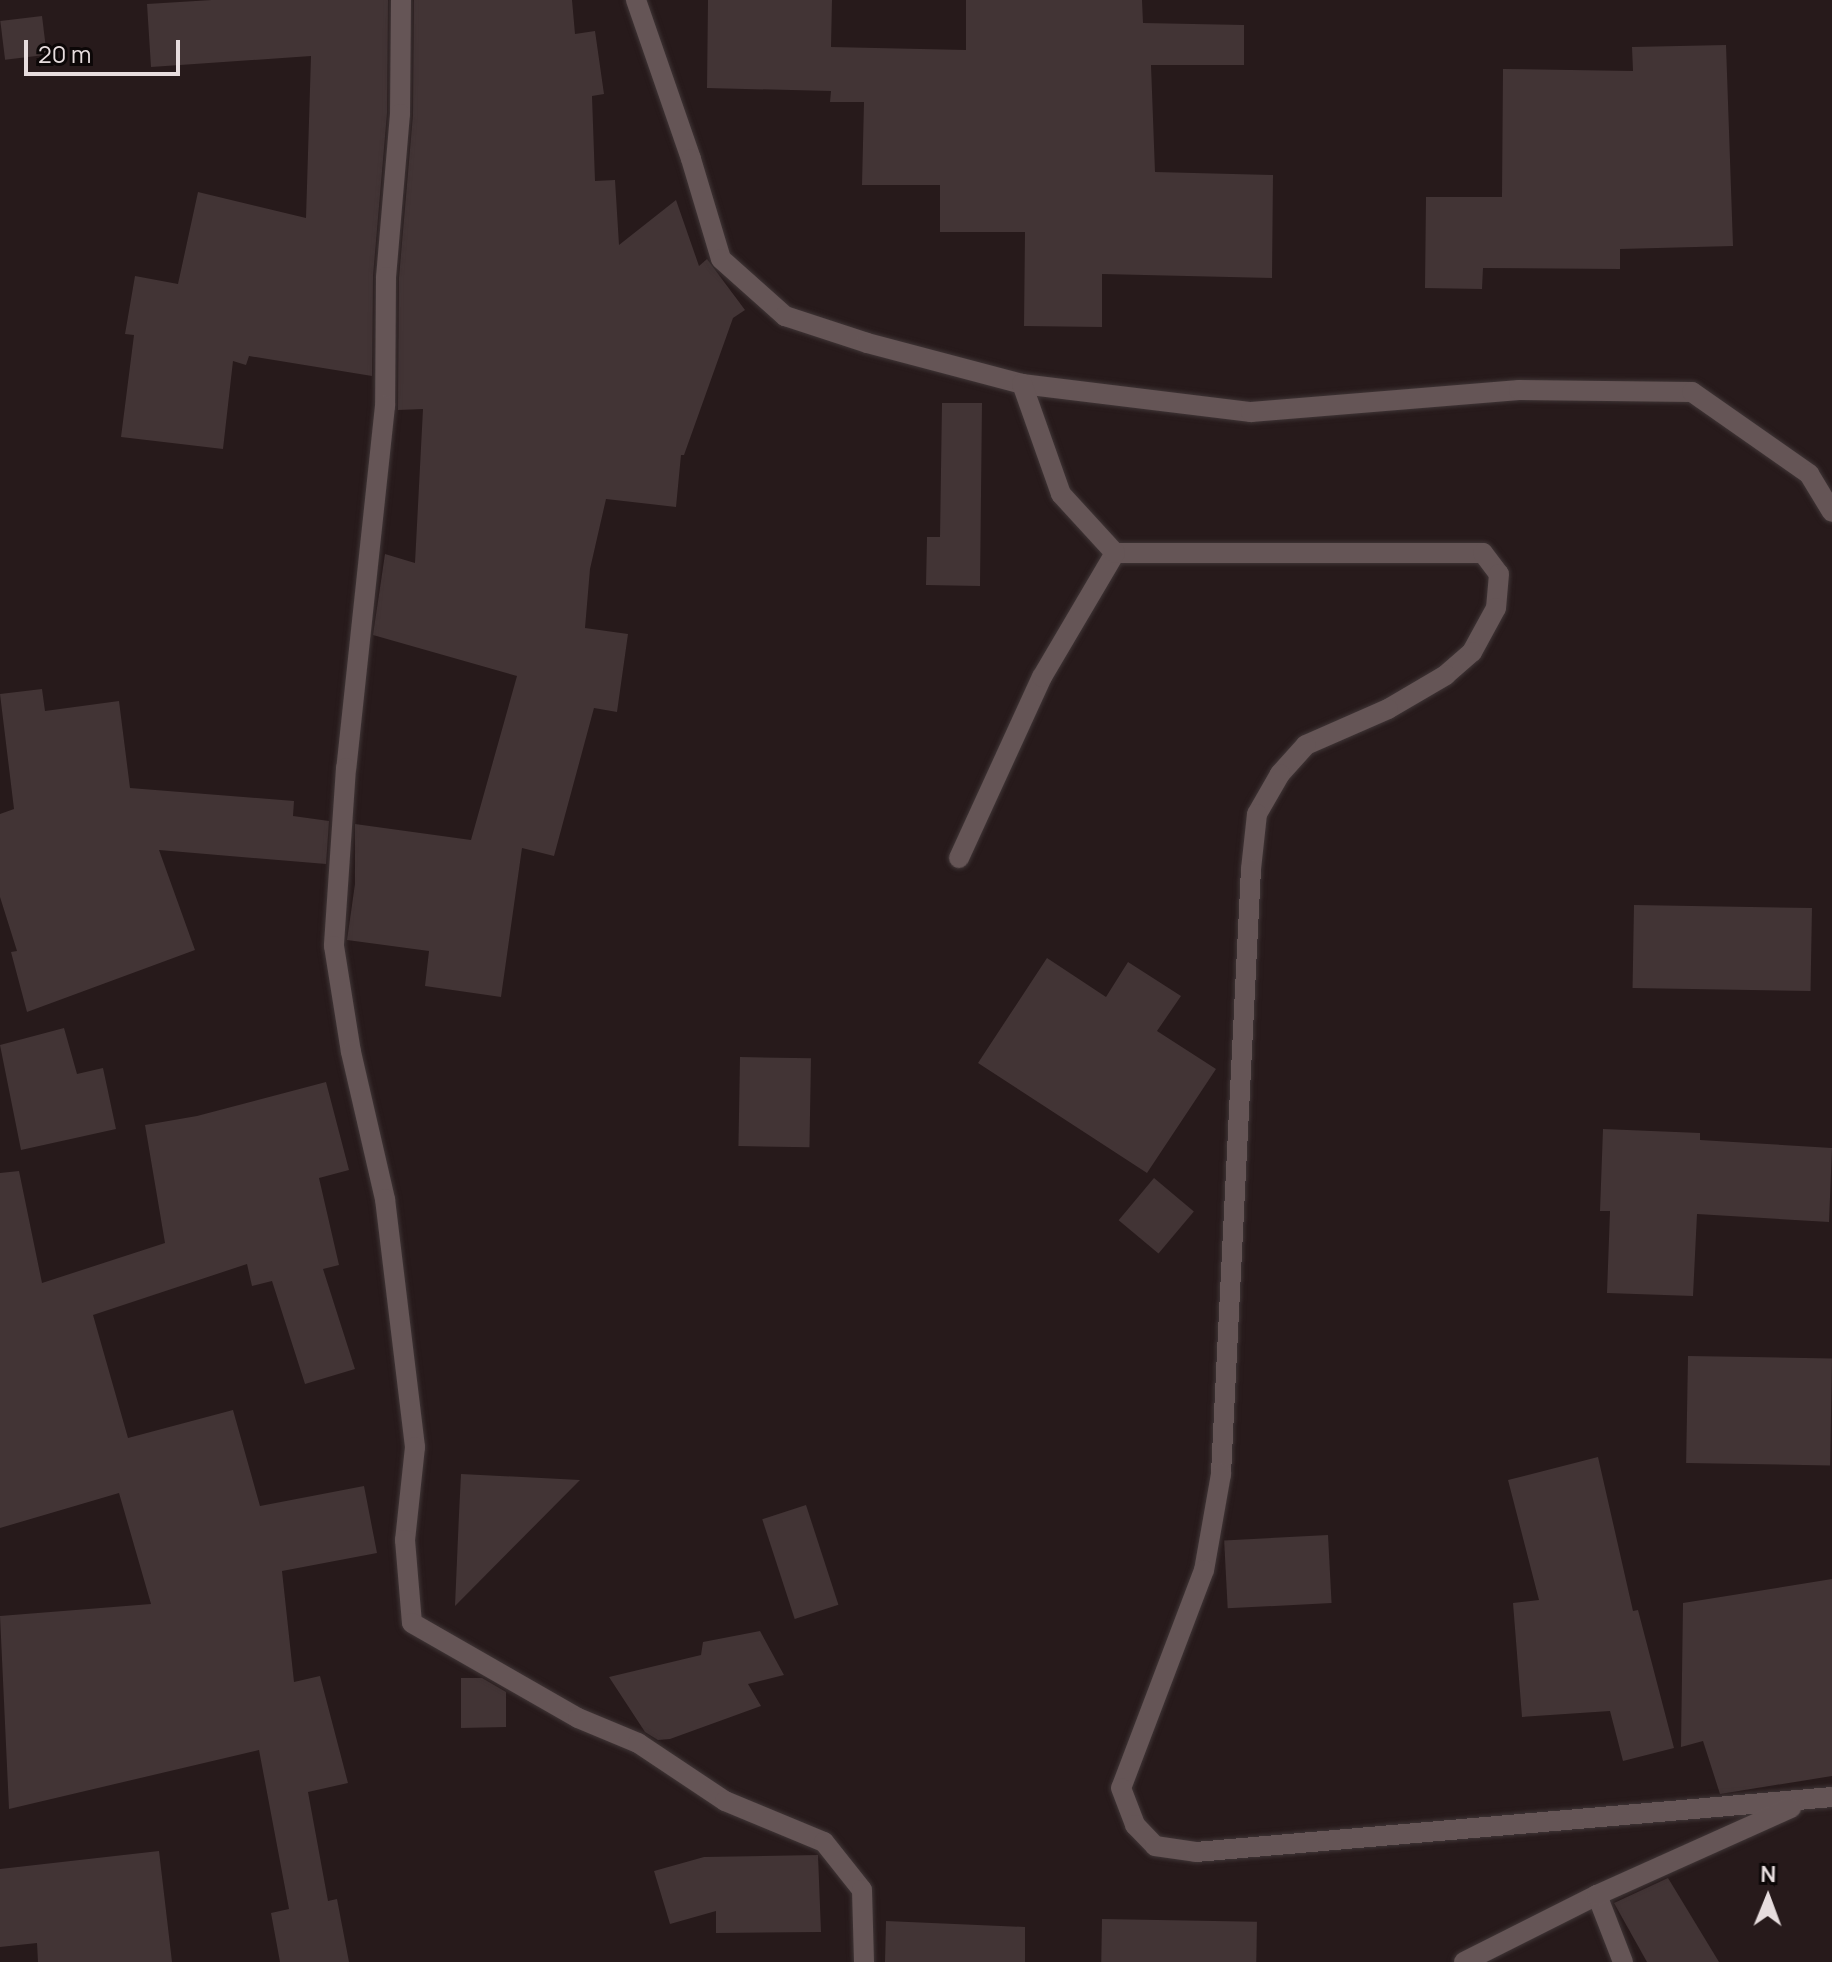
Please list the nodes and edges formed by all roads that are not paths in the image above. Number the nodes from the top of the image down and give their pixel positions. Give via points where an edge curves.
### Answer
1 (401, 0) edge
2 (636, 0) edge
3 (1022, 384) junction
4 (1832, 512) edge
5 (1115, 553) junction
6 (959, 858) dead end
7 (1832, 1797) edge
8 (1807, 1801) junction
9 (1597, 1895) junction
10 (864, 1962) edge
11 (1464, 1962) edge
12 (1623, 1962) edge

1 - 10 street via 400,114 386,277 385,406 346,768 334,946 351,1052 385,1199 415,1447 405,1540 412,1623 578,1718 638,1743 725,1801 824,1842 862,1890
2 - 3 street via 721,259 785,316
3 - 4 street via 1251,412 1519,390 1692,392 1809,474
3 - 5 street via 1061,494
5 - 6 street via 1042,677
5 - 8 street via 1483,553 1499,574 1496,608 1472,652 1446,675 1388,709 1306,745 1280,774 1257,814 1221,1474 1204,1570 1121,1788 1135,1825 1155,1846 1196,1852
7 - 8 street
8 - 9 street
9 - 11 street
9 - 12 street

